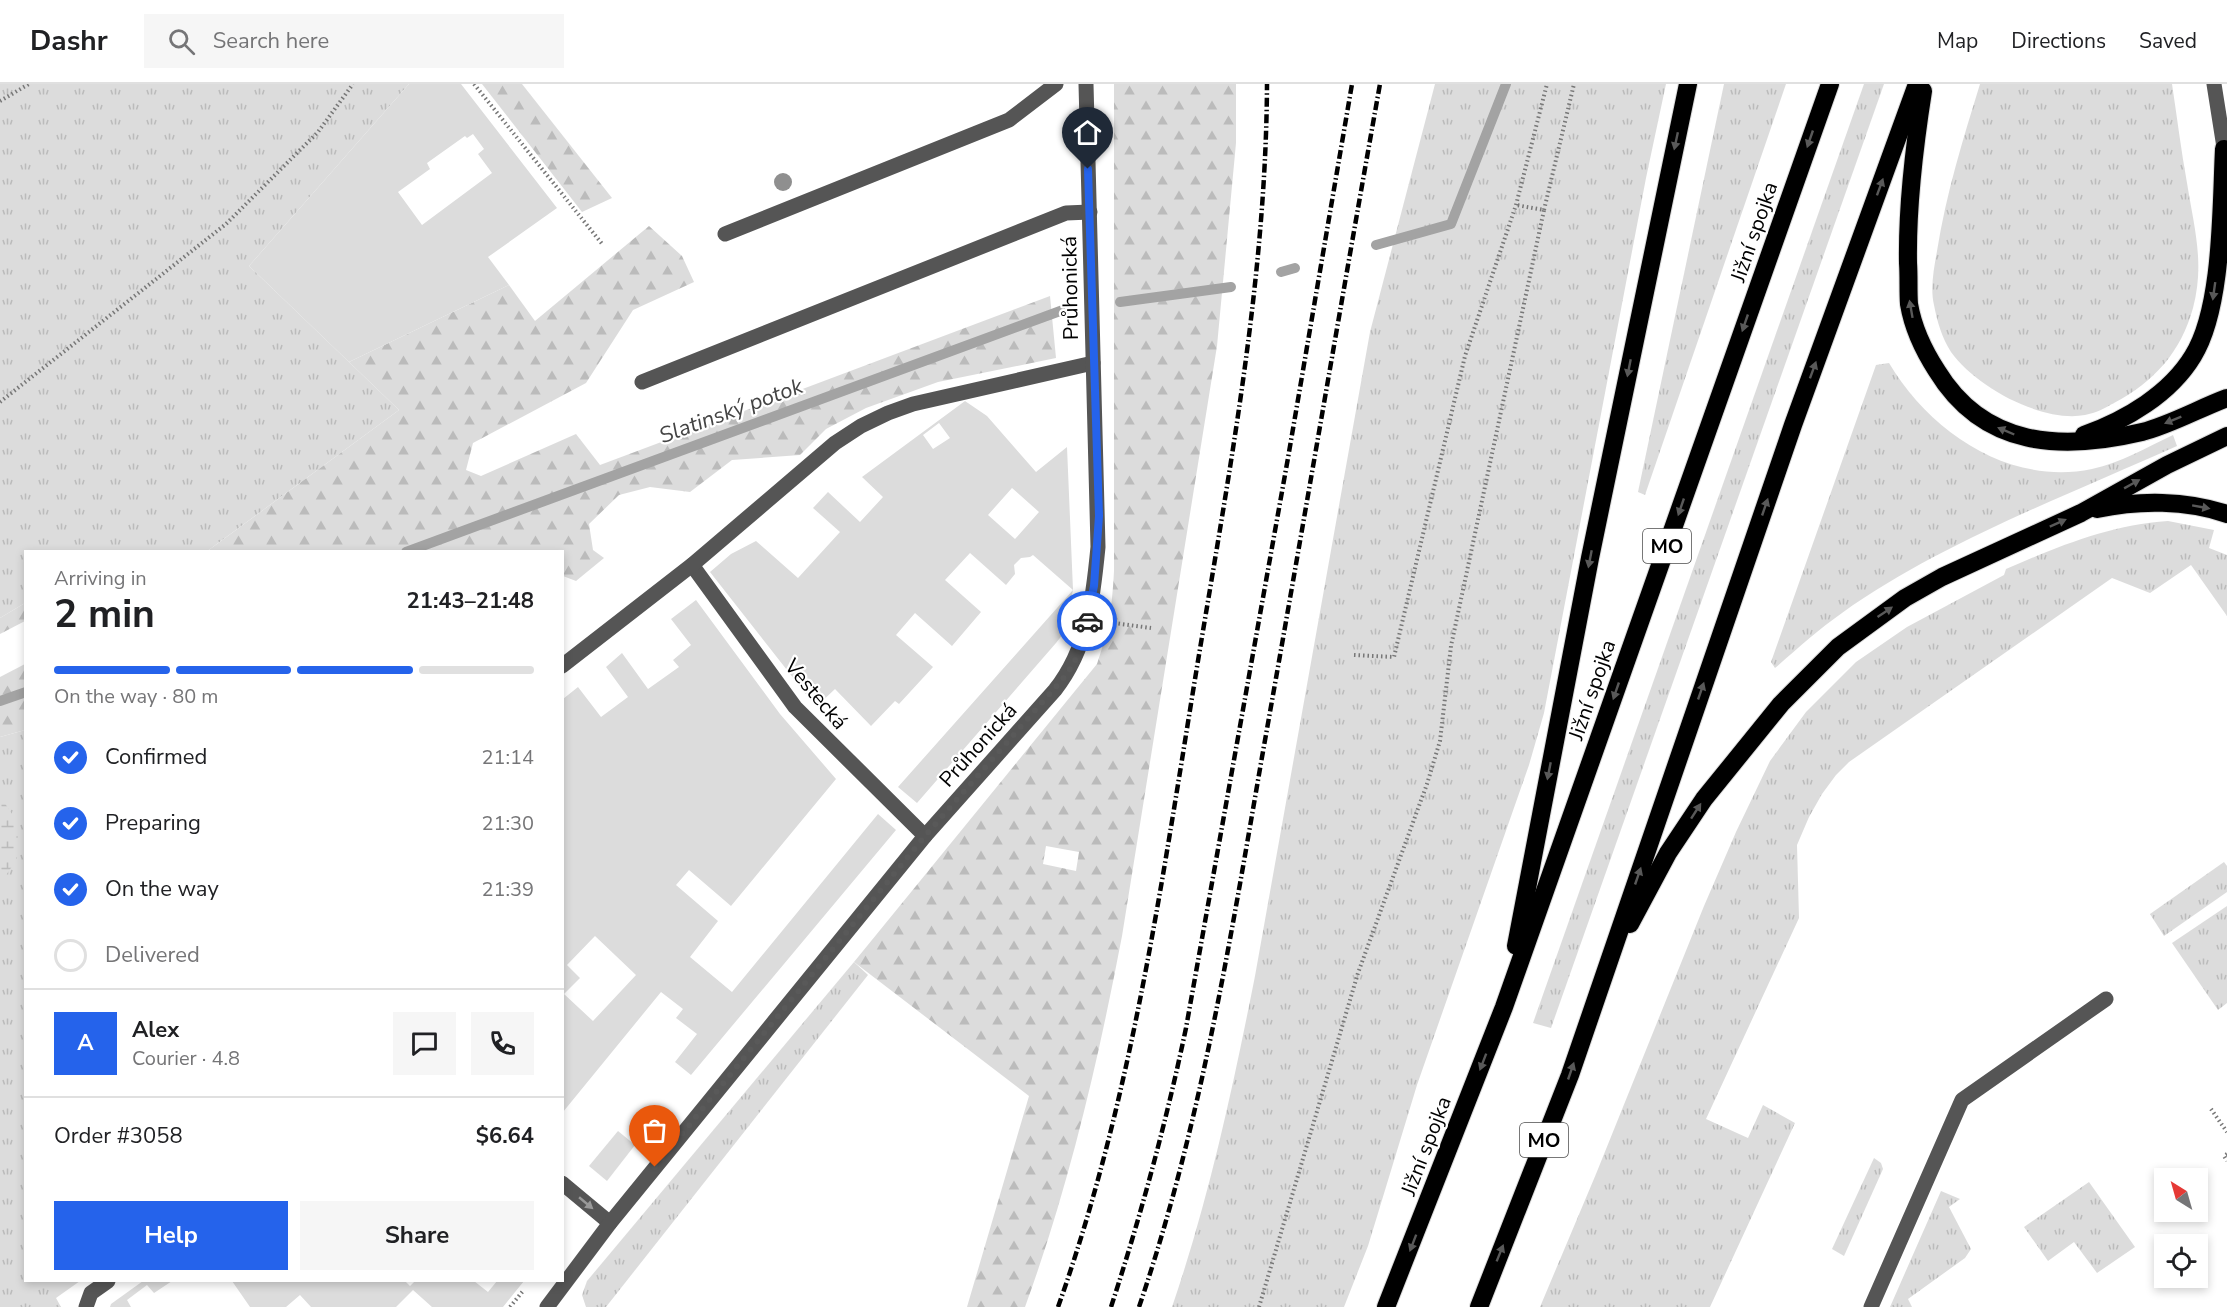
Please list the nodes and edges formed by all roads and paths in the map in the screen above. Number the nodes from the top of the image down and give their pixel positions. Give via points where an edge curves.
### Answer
1 (29, 84) edge
2 (353, 84) edge
3 (474, 84) edge
4 (1056, 84) edge
5 (1086, 84) edge
6 (1547, 84) edge
7 (1574, 84) edge
8 (1688, 84) edge
9 (1830, 84) edge
10 (1917, 84) edge
11 (1924, 84) edge
12 (2214, 84) edge
13 (0, 101) edge
14 (2226, 156) edge
15 (1516, 205) junction
16 (1544, 210) junction
17 (1090, 212) junction
18 (725, 234) dead end
19 (603, 245) dead end
20 (1093, 363) junction
21 (642, 382) dead end
22 (2227, 398) edge
23 (0, 402) edge
24 (2227, 436) edge
25 (2063, 442) junction
26 (2080, 513) junction
27 (2227, 514) edge
28 (692, 565) junction
29 (1354, 655) dead end
30 (564, 664) edge
31 (925, 836) junction
32 (1605, 970) junction
33 (2106, 999) dead end
34 (1504, 1007) junction
35 (2211, 1109) dead end
36 (2227, 1131) edge
37 (2227, 1154) edge
38 (2227, 1161) edge
39 (564, 1185) edge
40 (610, 1223) junction
41 (107, 1282) edge
42 (86, 1307) edge
43 (547, 1307) edge
44 (1259, 1307) edge
45 (1386, 1307) edge
46 (1479, 1307) edge
47 (1871, 1307) edge

1 - 13 path
2 - 23 path via 318,132 226,224
3 - 19 path
4 - 18 street via 1009,120
5 - 17 street, Průhonická
6 - 15 path
7 - 16 path
8 -> 34 highway via 1590,558
9 -> 34 highway, Jižní spojka / MO
32 -> 10 highway, MO via 1793,425
25 -> 11 highway via 2016,435 1975,414 1944,382 1914,327 1909,303 1910,202
12 - 14 street
14 -> 25 highway via 2214,292 2194,354 2170,385 2130,413
15 - 16 path
15 - 29 path via 1465,356 1394,657
16 - 44 path via 1451,646 1440,741 1358,973
17 - 20 street, Průhonická
17 - 21 street via 1066,213
20 - 28 street via 935,398 870,422 835,443
20 - 31 street, Průhonická via 1098,547 1088,619 1077,657 1054,690
22 -> 25 highway via 2145,431
26 -> 24 highway
26 -> 27 highway via 2127,504 2165,503
32 -> 26 highway via 1668,853 1704,799 1781,704 1831,654 1905,598
28 - 30 street
28 - 31 street, Vestecká via 795,707
31 - 40 street, Průhonická
46 -> 32 highway, MO via 1570,1075
33 - 47 street via 1962,1100
34 -> 45 highway, Jižní spojka / MO
35 - 36 path
37 - 38 path
39 -> 40 street
40 - 43 street, Průhonická
41 - 42 street via 91,1293

